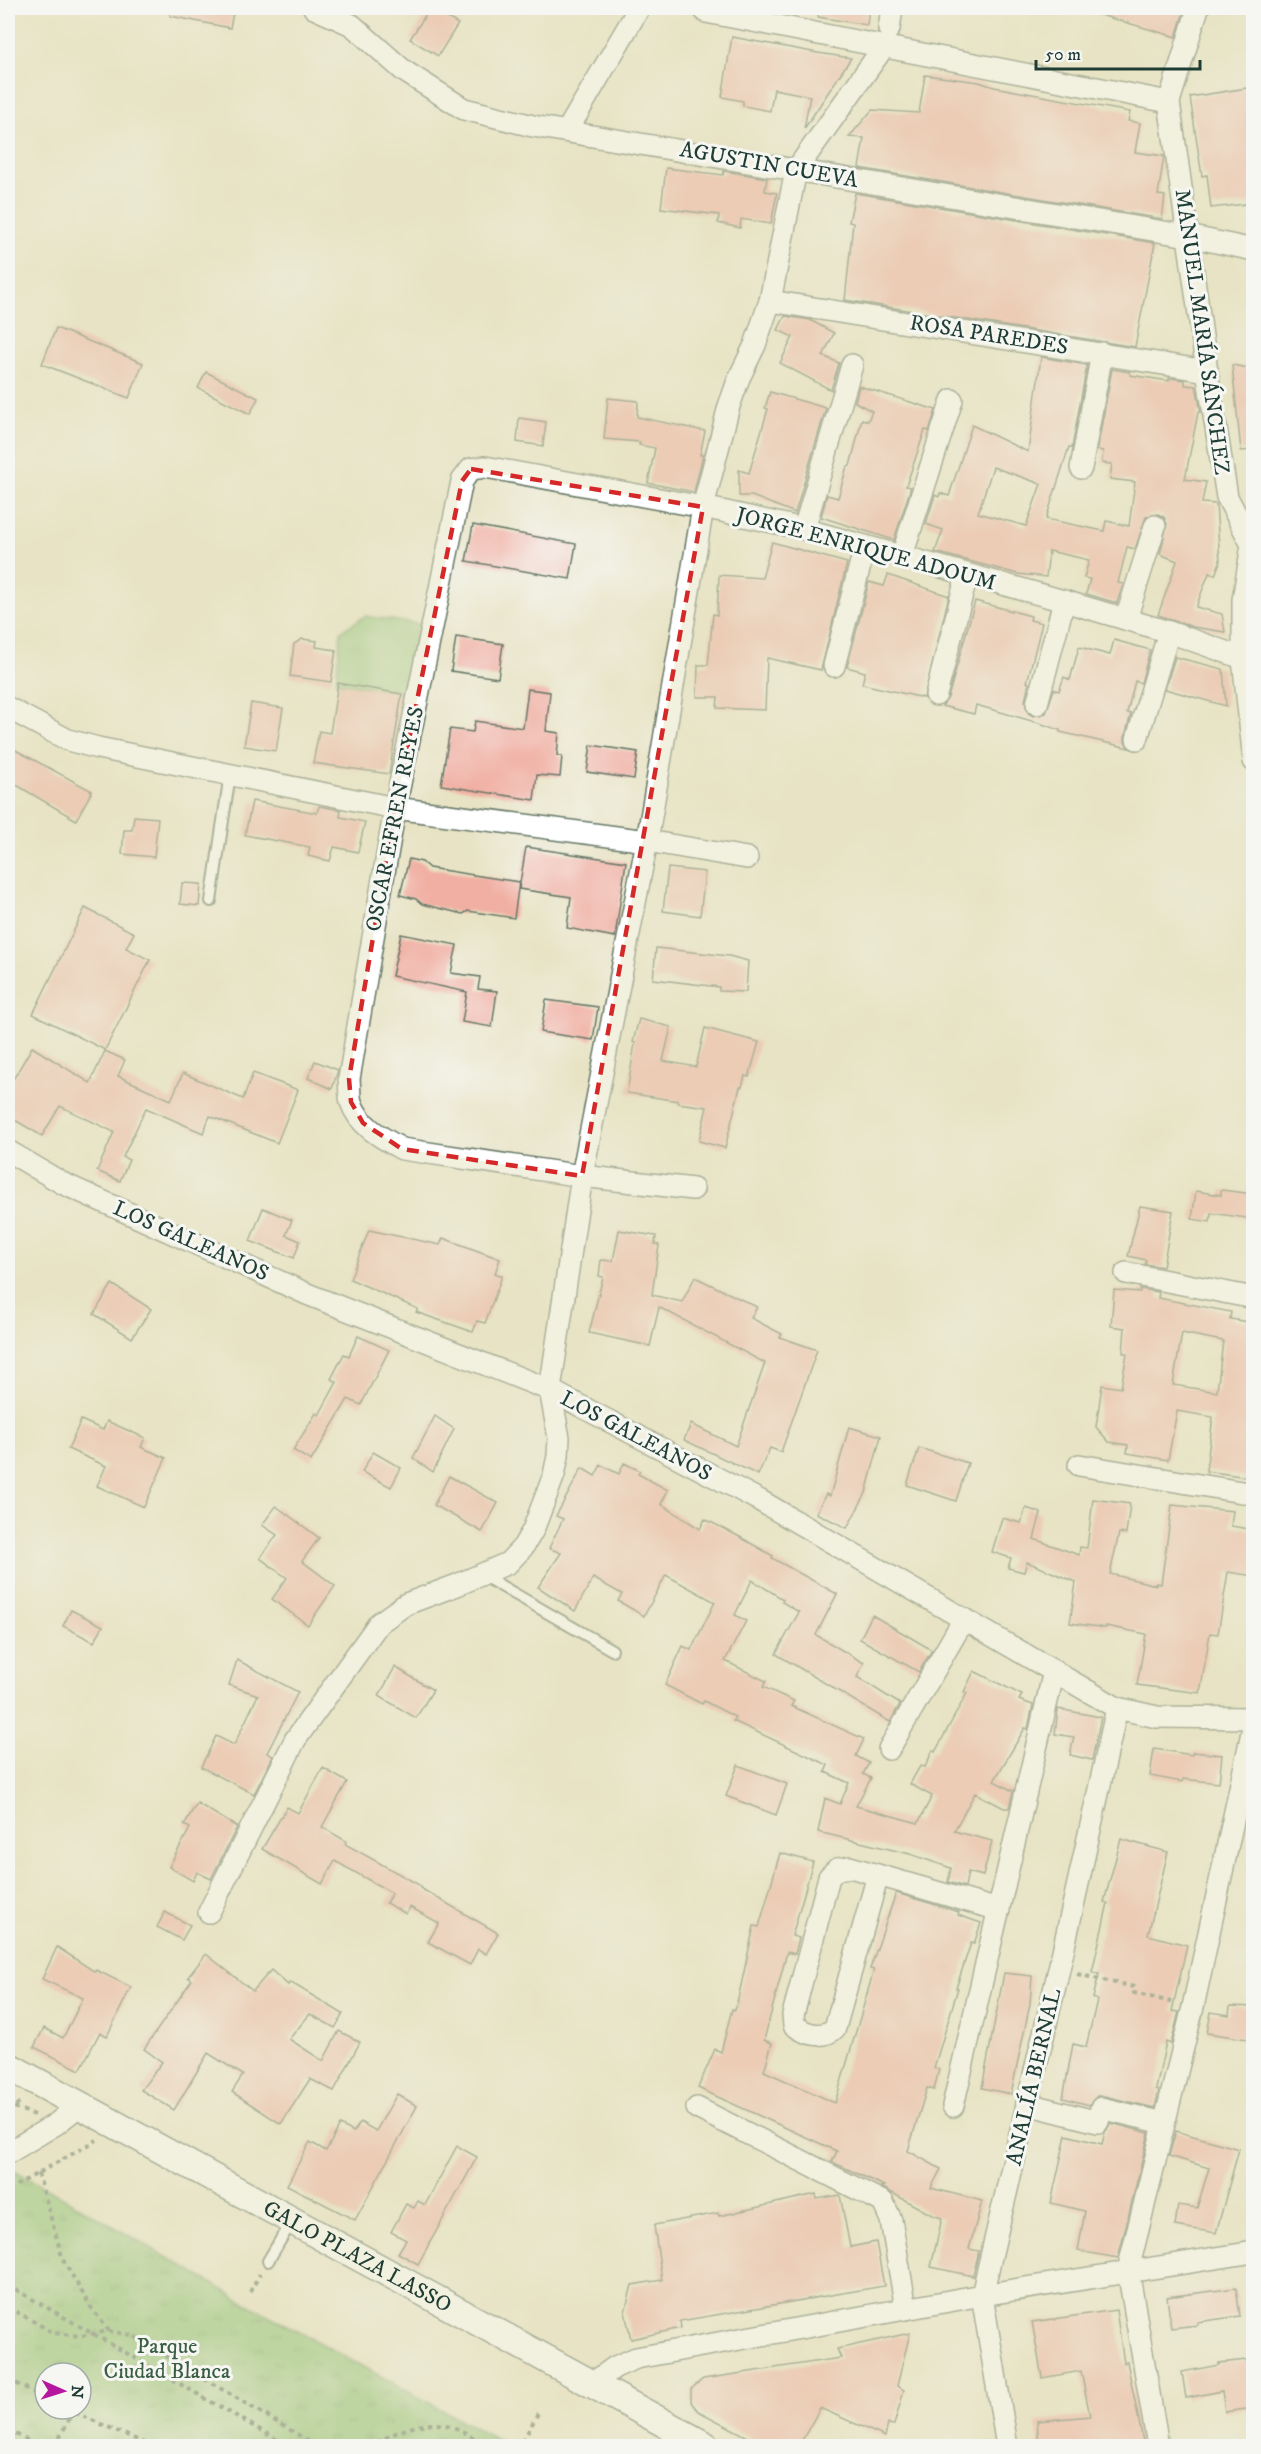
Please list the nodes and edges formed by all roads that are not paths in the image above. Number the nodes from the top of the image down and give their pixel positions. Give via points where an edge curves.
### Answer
1 (314, 8) edge
2 (639, 8) edge
3 (892, 8) edge
4 (1198, 8) edge
5 (706, 12) dead end
6 (886, 38) junction
7 (1169, 102) junction
8 (567, 130) junction
9 (796, 170) junction
10 (1188, 236) junction
11 (1254, 250) edge
12 (770, 301) junction
13 (1102, 353) junction
14 (852, 366) dead end
15 (1207, 371) junction
16 (952, 400) dead end
17 (1081, 468) dead end
18 (471, 469) joint
19 (703, 507) junction
20 (1155, 526) dead end
21 (804, 529) junction
22 (1253, 542) edge
23 (865, 546) junction
24 (902, 556) junction
25 (967, 575) junction
26 (1064, 601) junction
27 (1126, 619) junction
28 (1169, 632) junction
29 (1248, 660) edge
30 (834, 666) dead end
31 (936, 695) dead end
32 (1037, 704) dead end
33 (8, 708) edge
34 (1137, 739) dead end
35 (1254, 761) edge
36 (230, 774) junction
37 (395, 808) junction
38 (646, 841) junction
39 (747, 858) dead end
40 (211, 901) dead end
41 (8, 1151) edge
42 (582, 1176) junction
43 (693, 1189) dead end
44 (1126, 1273) dead end
45 (1254, 1298) edge
46 (550, 1390) junction
47 (1080, 1465) dead end
48 (1254, 1494) edge
49 (482, 1575) junction
50 (964, 1619) junction
51 (612, 1650) dead end
52 (1054, 1671) junction
53 (1117, 1708) junction
54 (1254, 1718) edge
55 (1254, 1723) edge
56 (889, 1749) dead end
57 (878, 1875) junction
58 (999, 1910) junction
59 (209, 1912) dead end
60 (8, 2066) edge
61 (1027, 2104) junction
62 (80, 2105) junction
63 (954, 2106) dead end
64 (697, 2108) dead end
65 (1164, 2123) junction
66 (8, 2153) edge
67 (292, 2221) junction
68 (1254, 2252) edge
69 (268, 2261) road end
70 (1128, 2270) junction
71 (982, 2295) junction
72 (906, 2309) junction
73 (592, 2384) junction
74 (706, 2446) edge
75 (1007, 2446) edge
76 (1158, 2446) edge

1 - 8 street, AGUSTIN CUEVA via 352,25 404,71 464,109
2 - 8 street
3 - 6 street
4 - 7 street, MANUEL MARÍA SÁNCHEZ
5 - 6 street
6 - 7 street
6 - 9 street
7 - 10 street, MANUEL MARÍA SÁNCHEZ
8 - 9 street, AGUSTIN CUEVA
9 - 10 street, AGUSTIN CUEVA
9 - 12 street
10 - 11 street, AGUSTIN CUEVA
10 - 15 street, MANUEL MARÍA SÁNCHEZ
12 - 13 street, ROSA PAREDES
12 - 19 street via 729,406
13 - 15 street, ROSA PAREDES
13 - 17 street
14 - 21 street
15 - 22 street, MANUEL MARÍA SÁNCHEZ via 1227,497
16 - 24 street
18 - 19 street, JORGE ENRIQUE ADOUM via 485,467
18 - 37 street, OSCAR EFREN REYES via 462,481
19 - 21 street, JORGE ENRIQUE ADOUM
19 - 38 street
20 - 27 street
21 - 23 street, JORGE ENRIQUE ADOUM
22 - 29 street, MANUEL MARÍA SÁNCHEZ via 1243,600
23 - 24 street, JORGE ENRIQUE ADOUM
23 - 30 street
24 - 25 street, JORGE ENRIQUE ADOUM
25 - 26 street, JORGE ENRIQUE ADOUM
25 - 31 street
26 - 27 street, JORGE ENRIQUE ADOUM
26 - 32 street
27 - 28 street, JORGE ENRIQUE ADOUM
28 - 29 street, JORGE ENRIQUE ADOUM
28 - 34 street
29 - 35 street, MANUEL MARÍA SÁNCHEZ
33 - 36 street via 68,740
36 - 37 street
36 - 40 lane
37 - 38 street
37 - 42 street, OSCAR EFREN REYES via 349,1078 351,1102 363,1123 402,1149
38 - 39 street
38 - 42 street
41 - 46 street, LOS GALEANOS via 62,1183 307,1294
42 - 43 street
42 - 46 street
44 - 45 street
46 - 49 street via 559,1438 554,1475 523,1547 508,1563
46 - 50 street, LOS GALEANOS via 759,1500
47 - 48 street
49 - 51 lane
49 - 59 street via 406,1604 380,1623 295,1740
50 - 52 street, LOS GALEANOS
50 - 56 street
52 - 53 street, LOS GALEANOS
52 - 58 street
53 - 54 street, LOS GALEANOS via 1156,1716
53 - 61 street, ANALÍA BERNAL
55 - 65 street
57 - 57 street via 836,2028 821,2036 799,2029 794,2025 793,2015 829,1877 837,1869 850,1867
57 - 58 street
58 - 63 street
60 - 62 street, GALO PLAZA LASSO
61 - 65 street via 1098,2122 1101,2108
61 - 71 street, ANALÍA BERNAL
62 - 66 street
62 - 67 street, GALO PLAZA LASSO
64 - 72 street via 883,2202 891,2220
65 - 70 street
67 - 69 lane
67 - 73 street, GALO PLAZA LASSO
68 - 70 street
70 - 71 street
70 - 76 street
71 - 72 street
71 - 75 street, ANALÍA BERNAL
72 - 73 street via 636,2358
73 - 74 street, GALO PLAZA LASSO

